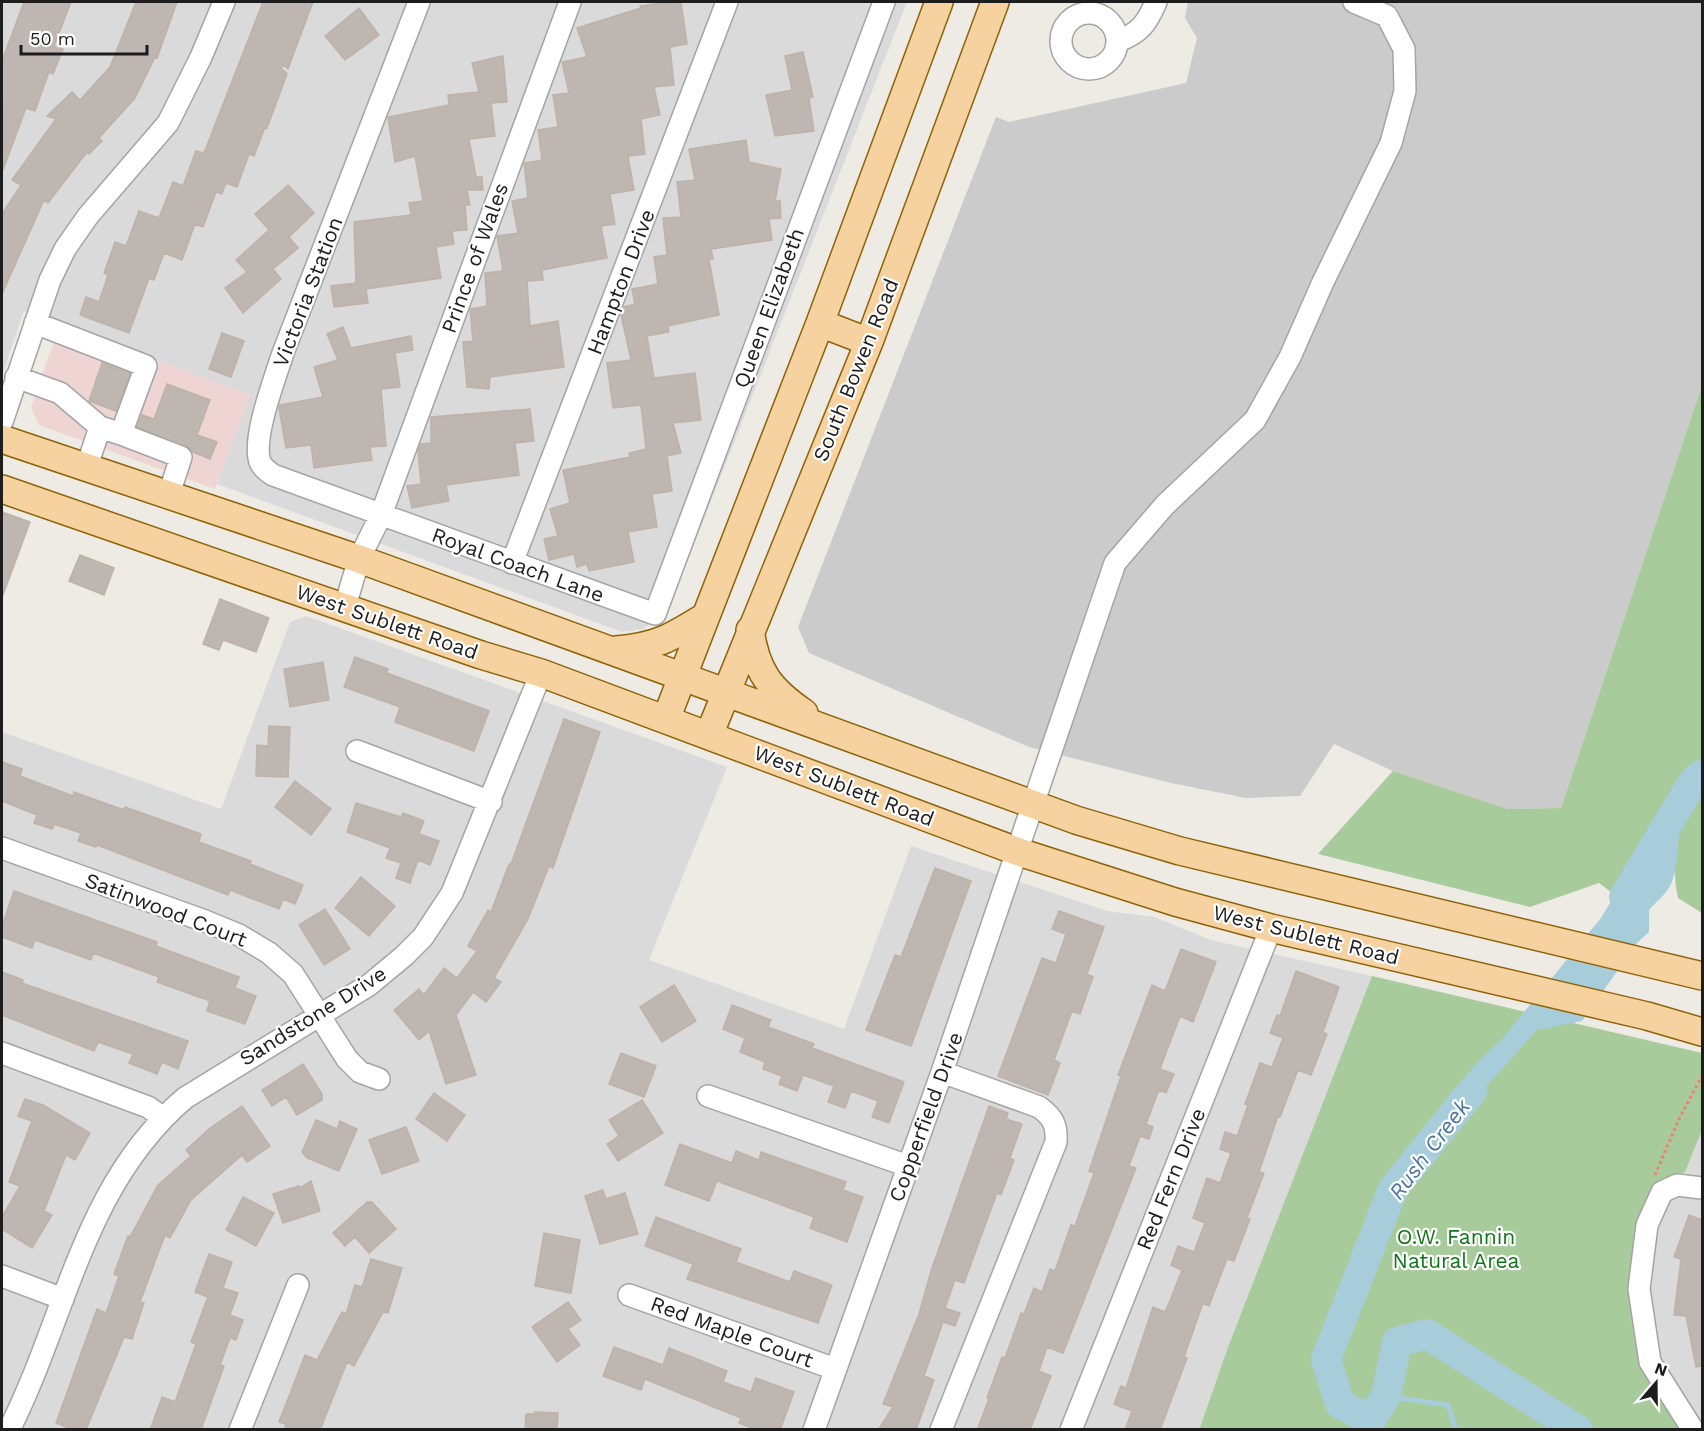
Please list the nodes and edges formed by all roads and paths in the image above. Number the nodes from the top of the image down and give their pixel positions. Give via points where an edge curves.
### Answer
1 (224, 2) edge
2 (419, 2) edge
3 (570, 2) edge
4 (727, 2) edge
5 (884, 2) edge
6 (939, 2) edge
7 (995, 2) edge
8 (1156, 2) edge
9 (1354, 2) edge
10 (1390, 9) edge
11 (1118, 41) dead end
12 (35, 323) junction
13 (820, 323) junction
14 (869, 342) junction
15 (16, 377) junction
16 (2, 422) edge
17 (100, 428) junction
18 (121, 434) junction
19 (2, 440) edge
20 (87, 466) junction
21 (2, 489) edge
22 (169, 494) junction
23 (381, 515) junction
24 (359, 559) junction
25 (512, 562) junction
26 (345, 606) junction
27 (655, 614) joint
28 (706, 616) junction
29 (750, 630) junction
30 (612, 651) junction
31 (541, 673) junction
32 (682, 676) junction
33 (724, 692) junction
34 (666, 719) junction
35 (827, 728) junction
36 (709, 735) junction
37 (357, 751) dead end
38 (490, 802) junction
39 (1034, 803) junction
40 (2, 848) edge
41 (1019, 852) junction
42 (1271, 928) junction
43 (1692, 973) edge
44 (320, 1015) junction
45 (1702, 1032) edge
46 (2, 1053) edge
47 (942, 1072) junction
48 (379, 1079) dead end
49 (708, 1096) dead end
50 (162, 1117) junction
51 (908, 1166) junction
52 (1702, 1188) edge
53 (2, 1276) edge
54 (298, 1285) dead end
55 (629, 1295) dead end
56 (63, 1299) junction
57 (835, 1369) junction
58 (9, 1430) edge
59 (240, 1430) edge
60 (814, 1430) edge
61 (941, 1430) edge
62 (1071, 1430) edge
63 (1693, 1430) edge

1 - 12 street via 168,123 88,216 65,249
2 - 23 street, Victoria Station via 284,353 259,440 259,458 263,468 273,475
3 - 23 street, Prince of Wales
4 - 25 street, Hampton Drive
5 - 27 street, Queen Elizabeth
6 - 13 main road
7 - 14 main road, South Bowen Road
8 - 11 street via 1148,21 1136,35
9 - 10 street
10 - 39 street, Copperfield Drive via 1404,49 1405,91 1391,143 1290,357 1255,420 1165,505 1115,563
12 - 15 street
12 - 18 street via 146,366
13 - 14 main road
13 - 28 main road
14 - 29 main road, South Bowen Road
15 - 16 street
15 - 17 street via 60,393
17 - 18 street
17 - 20 street
18 - 22 street via 181,457
19 - 20 main road
20 - 22 main road
21 - 26 main road, West Sublett Road
22 - 24 main road
23 - 24 street, Prince of Wales
23 - 25 street, Royal Coach Lane
24 - 26 street, Prince of Wales
24 - 30 main road
25 - 27 street, Royal Coach Lane
26 - 31 main road, West Sublett Road
28 - 30 main road via 646,648
28 - 32 main road
29 - 33 main road, South Bowen Road
29 - 35 main road via 753,652 763,676 782,698
30 - 32 main road
31 - 34 main road, West Sublett Road
31 - 38 street, Sandstone Drive
32 - 33 main road
32 - 34 main road
33 - 35 main road
33 - 36 main road, South Bowen Road
34 - 36 main road, West Sublett Road
35 - 39 main road
36 - 41 main road, West Sublett Road
37 - 38 street
38 - 44 street, Sandstone Drive via 452,893 423,937 369,985
39 - 41 street, Copperfield Drive
39 - 43 main road via 1076,820 1180,851
40 - 44 street, Satinwood Court via 239,935 293,974
41 - 42 main road, West Sublett Road
41 - 47 street, Copperfield Drive
42 - 45 main road, West Sublett Road
42 - 62 street, Red Fern Drive
44 - 48 street, Satinwood Court via 347,1059 360,1072
44 - 50 street, Sandstone Drive via 214,1078
46 - 50 street via 148,1107
47 - 51 street, Copperfield Drive
47 - 61 street via 1039,1107 1052,1116 1056,1142
49 - 51 street
50 - 56 street, Sandstone Drive via 126,1161 107,1192
51 - 57 street, Copperfield Drive
52 - 63 street via 1677,1185 1662,1192 1647,1225 1639,1289 1650,1362
53 - 56 street
54 - 59 street
55 - 57 street, Red Maple Court
56 - 58 street, Sandstone Drive
57 - 60 street, Copperfield Drive

